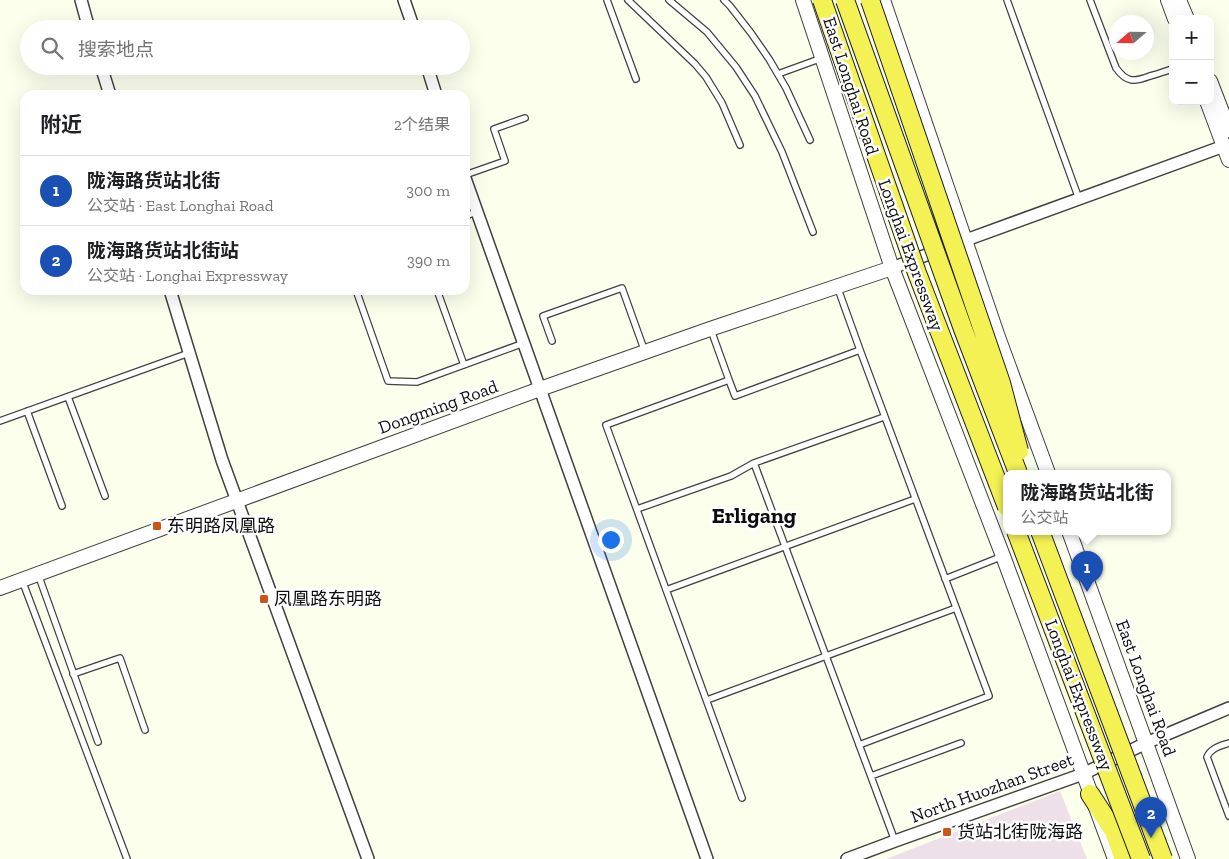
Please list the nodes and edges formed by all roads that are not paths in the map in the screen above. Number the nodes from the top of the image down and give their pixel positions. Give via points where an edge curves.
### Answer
1 (81, 0) edge
2 (404, 0) edge
3 (607, 0) edge
4 (628, 0) edge
5 (669, 0) edge
6 (726, 0) edge
7 (803, 0) edge
8 (822, 0) edge
9 (845, 0) edge
10 (870, 0) edge
11 (883, 0) edge
12 (1007, 0) edge
13 (1090, 0) edge
14 (1168, 0) edge
15 (1179, 0) edge
16 (1174, 15) edge
17 (1185, 15) edge
18 (87, 20) edge
19 (411, 20) edge
20 (822, 58) junction
21 (1169, 70) edge
22 (778, 74) junction
23 (104, 75) edge
24 (430, 75) edge
25 (636, 79) dead end
26 (108, 90) edge
27 (434, 90) edge
28 (1214, 91) edge
29 (1209, 105) edge
30 (525, 118) dead end
31 (1229, 130) edge
32 (810, 140) dead end
33 (740, 145) dead end
34 (1224, 146) junction
35 (1229, 160) edge
36 (470, 174) edge
37 (470, 191) edge
38 (1079, 199) junction
39 (477, 212) junction
40 (470, 214) edge
41 (813, 232) dead end
42 (966, 240) junction
43 (892, 268) junction
44 (837, 286) junction
45 (172, 295) edge
46 (358, 295) edge
47 (439, 295) edge
48 (710, 329) junction
49 (552, 341) dead end
50 (524, 343) junction
51 (860, 350) junction
52 (645, 352) junction
53 (189, 353) junction
54 (464, 365) junction
55 (728, 380) junction
56 (540, 389) junction
57 (68, 397) junction
58 (27, 411) junction
59 (884, 417) junction
60 (0, 421) edge
61 (754, 463) junction
62 (1017, 470) edge
63 (1024, 470) edge
64 (1047, 470) edge
65 (104, 496) dead end
66 (1003, 497) edge
67 (915, 499) junction
68 (237, 501) junction
69 (62, 506) dead end
70 (637, 509) junction
71 (1018, 535) edge
72 (1042, 535) edge
73 (1070, 535) edge
74 (785, 546) junction
75 (1003, 556) junction
76 (38, 574) junction
77 (945, 579) junction
78 (22, 580) junction
79 (0, 588) edge
80 (666, 590) junction
81 (956, 608) junction
82 (826, 656) junction
83 (73, 674) junction
84 (707, 700) junction
85 (1229, 708) edge
86 (145, 730) dead end
87 (98, 742) dead end
88 (961, 743) dead end
89 (1146, 743) junction
90 (1229, 743) edge
91 (859, 744) junction
92 (1083, 774) junction
93 (871, 776) junction
94 (1090, 794) junction
95 (742, 798) dead end
96 (1229, 816) edge
97 (895, 841) junction
98 (127, 859) edge
99 (368, 859) edge
100 (707, 859) edge
101 (847, 859) edge
102 (1115, 859) edge
103 (1124, 859) edge
104 (1141, 859) edge
105 (1163, 859) edge
106 (1188, 859) edge

1 - 18 street
2 - 19 street
3 - 25 lane
4 - 33 lane via 706,77 722,103
5 - 41 lane via 707,32 755,96 782,152
6 - 22 lane
7 - 20 street, East Longhai Road
8 - 66 highway, Longhai Expressway, bridge via 917,273
9 - 62 highway, Longhai Expressway, bridge via 956,311
10 - 63 highway, bridge via 1001,383
11 - 42 street
12 - 38 lane
13 - 21 lane via 1121,75 1136,81
14 - 16 street
15 - 17 street
20 - 22 lane
20 - 43 street, East Longhai Road
22 - 32 lane
23 - 26 street
24 - 27 street
28 - 31 street
29 - 34 street
30 - 36 lane via 494,129 505,161
34 - 35 street
34 - 38 street
37 - 39 street
38 - 42 street
39 - 40 lane
39 - 50 street
42 - 43 street
42 - 64 street
43 - 44 street, Dongming Road
43 - 75 street, East Longhai Road
44 - 48 street, Dongming Road
44 - 51 lane
45 - 53 street
46 - 54 lane via 388,382 417,382
47 - 54 lane
48 - 52 street, Dongming Road
48 - 55 lane
49 - 52 lane via 543,316 622,288
50 - 54 lane
50 - 56 street
51 - 55 lane via 734,396
51 - 59 lane
52 - 56 street, Dongming Road
53 - 57 lane
53 - 68 street
55 - 70 lane via 606,425
56 - 68 street, Dongming Road
56 - 100 street
57 - 58 lane
57 - 65 lane
58 - 60 lane
58 - 69 lane
59 - 61 lane
59 - 67 lane
61 - 70 lane via 731,476
61 - 74 lane
67 - 74 lane
67 - 77 lane
68 - 76 street, Dongming Road
68 - 99 street
70 - 80 lane
71 - 104 highway, Longhai Expressway, bridge
72 - 105 highway, Longhai Expressway, bridge
73 - 89 street, East Longhai Road
74 - 80 lane
74 - 82 lane
75 - 77 lane
75 - 92 street, East Longhai Road
76 - 78 street, Dongming Road
76 - 83 lane
77 - 81 lane
78 - 79 street, Dongming Road
78 - 98 lane
80 - 84 lane
81 - 82 lane
81 - 91 lane via 989,696
82 - 84 lane
82 - 91 lane
83 - 86 lane via 120,658
83 - 87 lane
84 - 95 lane
85 - 89 street, North Huozhan Street
88 - 93 lane
89 - 92 street, North Huozhan Street
89 - 106 street, East Longhai Road
90 - 96 lane via 1214,749 1207,757
91 - 93 lane
92 - 94 street, East Longhai Road
92 - 97 street, North Huozhan Street
93 - 97 lane
94 - 102 street, East Longhai Road
94 - 103 highway via 1114,831
97 - 101 street, North Huozhan Street

